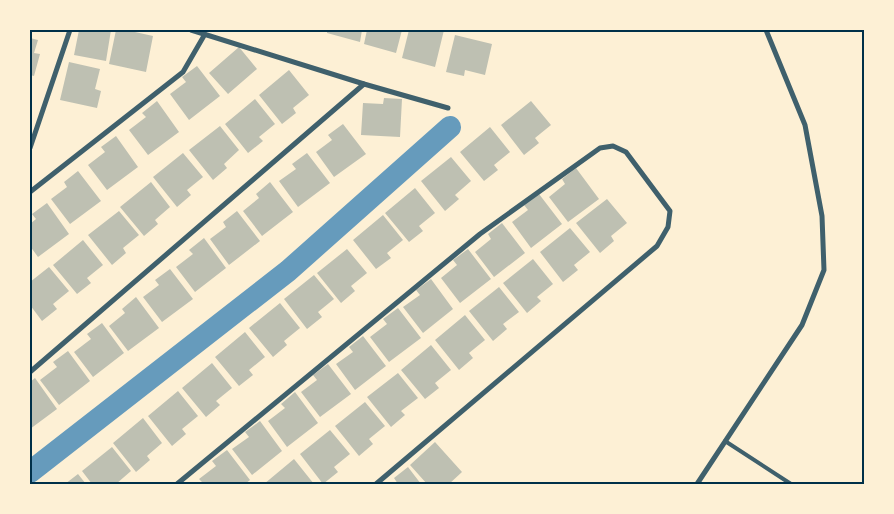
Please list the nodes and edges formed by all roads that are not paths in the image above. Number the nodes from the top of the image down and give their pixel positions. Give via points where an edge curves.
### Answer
1 (70, 30) edge
2 (191, 30) edge
3 (766, 30) edge
4 (205, 34) junction
5 (364, 84) junction
6 (448, 108) dead end
7 (30, 148) edge
8 (30, 192) edge
9 (30, 372) edge
10 (725, 441) junction
11 (177, 484) edge
12 (376, 484) edge
13 (697, 484) edge
14 (791, 484) edge

1 - 7 street
2 - 4 street
3 - 10 street via 805,125 822,216 824,270 802,326
4 - 5 street
4 - 8 street via 183,72
5 - 6 street
5 - 9 street
10 - 13 street
10 - 14 lane
11 - 12 street via 480,234 600,148 613,146 626,152 670,211 668,227 657,246

